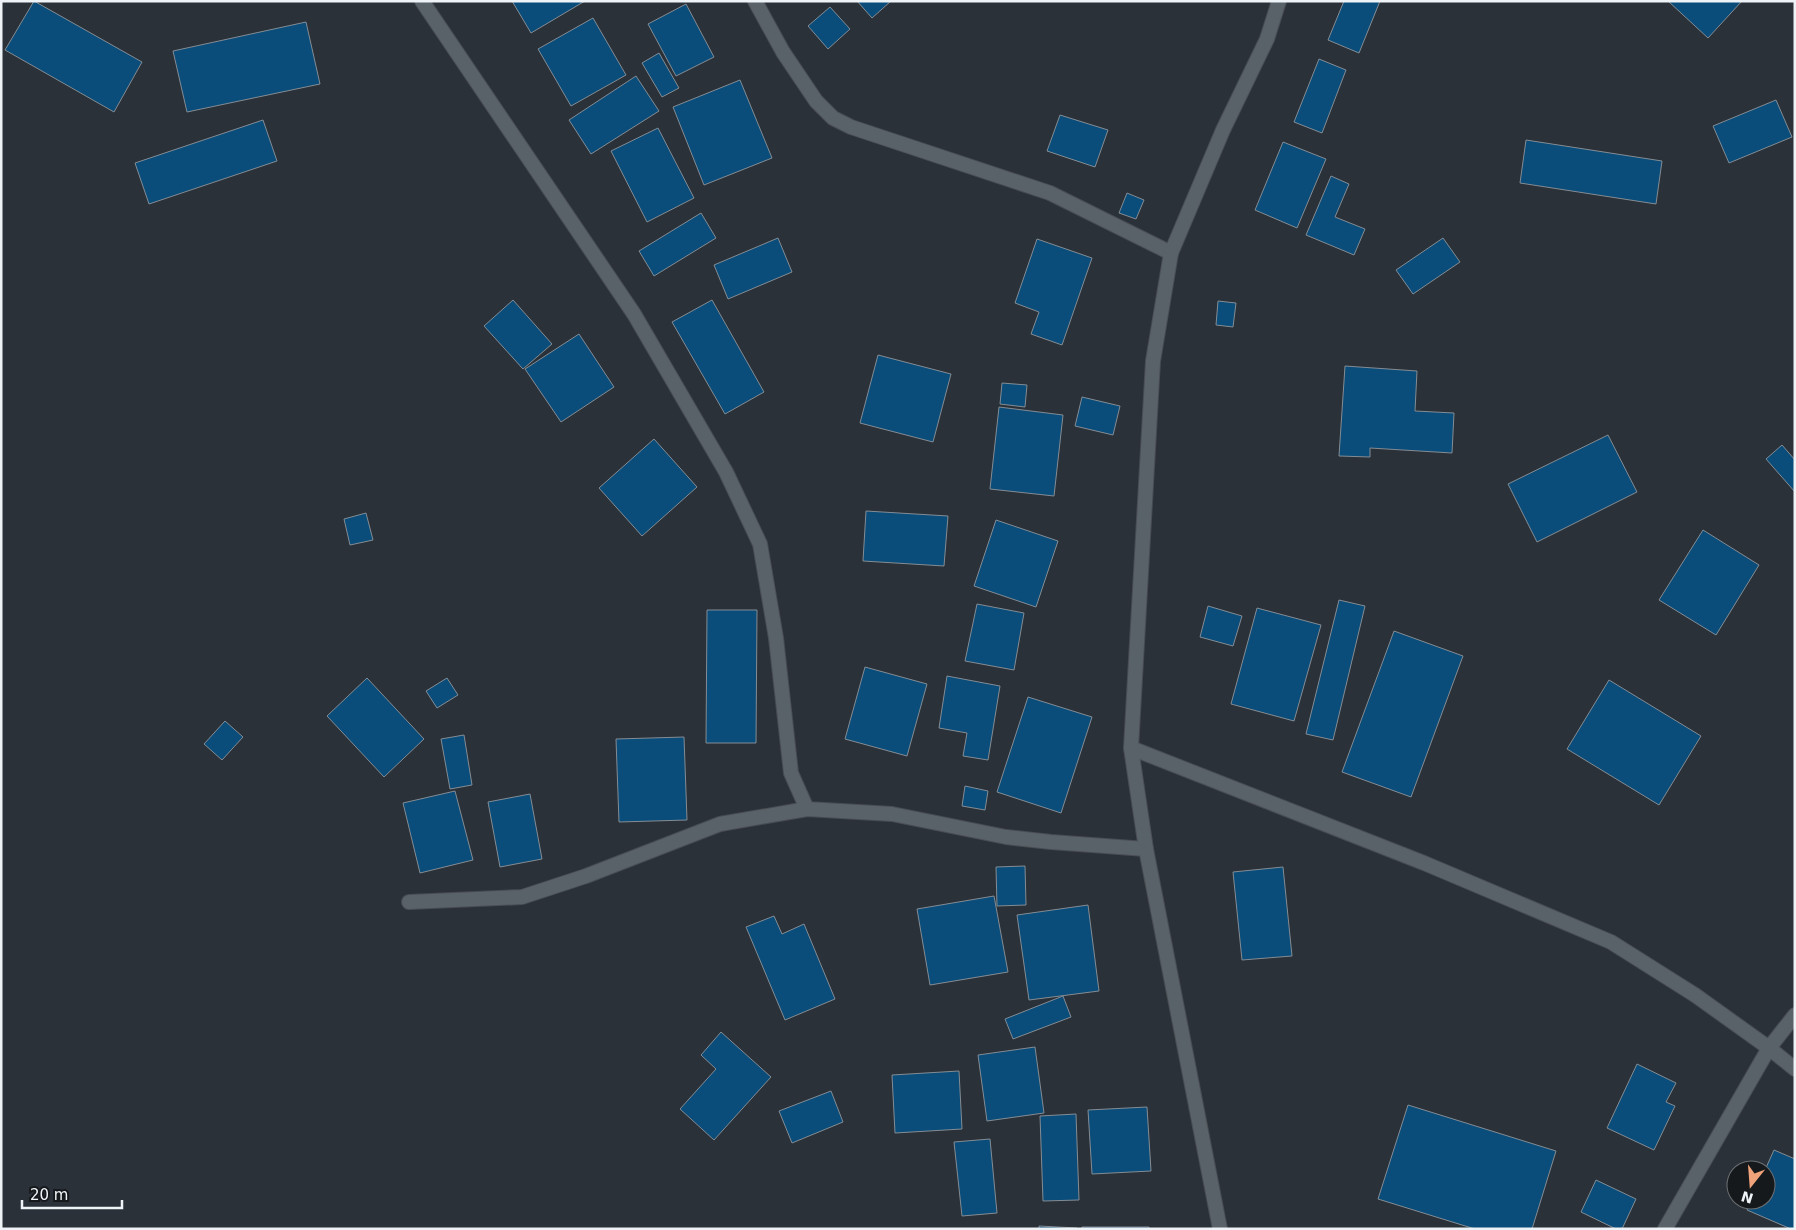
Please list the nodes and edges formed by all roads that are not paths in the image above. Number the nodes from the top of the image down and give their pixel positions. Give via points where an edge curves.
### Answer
1 (422, 1) edge
2 (755, 1) edge
3 (1278, 1) edge
4 (1171, 253) junction
5 (1131, 748) junction
6 (806, 809) junction
7 (1146, 849) junction
8 (409, 902) dead end
9 (1795, 1015) edge
10 (1769, 1048) junction
11 (1795, 1069) edge
12 (1220, 1229) edge
13 (1665, 1229) edge

1 - 6 street via 634,314 726,472 760,544 776,638 791,772
2 - 4 street via 788,60 816,101 833,118 851,127 1050,193
3 - 4 street via 1267,38 1223,130
4 - 5 street via 1153,362
5 - 7 street
5 - 10 street via 1424,863 1611,942 1695,995
6 - 7 street via 892,814 1006,837
6 - 8 street via 720,824 586,876 522,896
7 - 12 street
9 - 10 street
10 - 11 street
10 - 13 street

